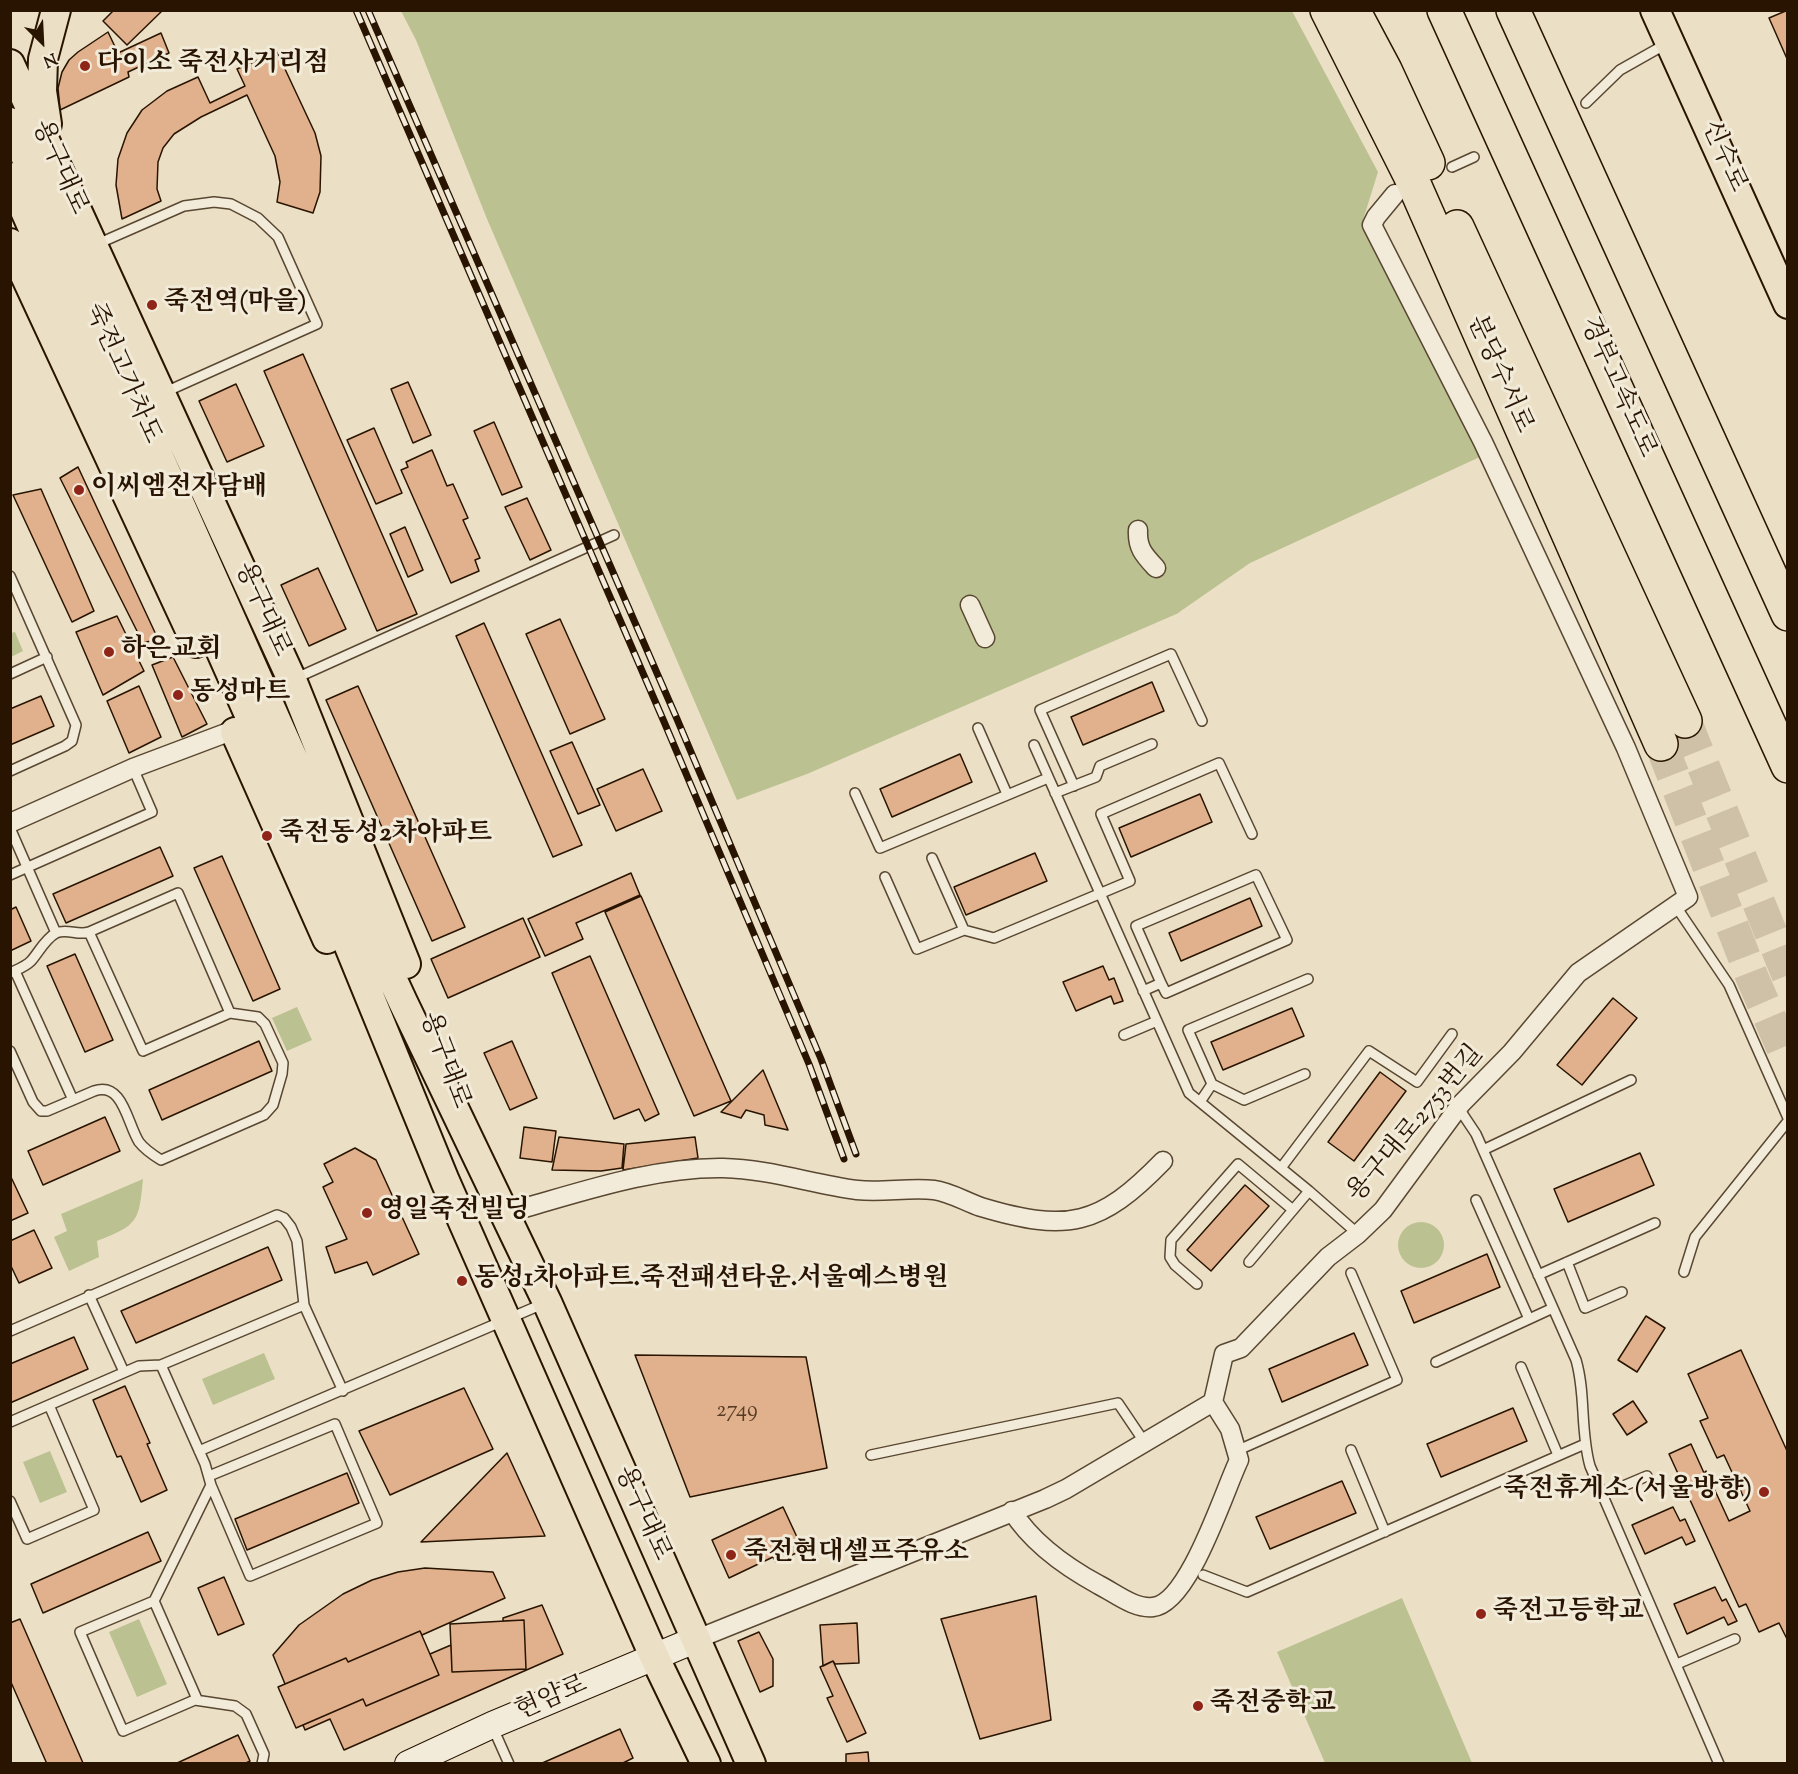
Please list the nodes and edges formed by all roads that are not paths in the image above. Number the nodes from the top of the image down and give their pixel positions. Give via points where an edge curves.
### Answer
1 (56, 10) edge
2 (1327, 10) edge
3 (1353, 10) edge
4 (1444, 10) edge
5 (1512, 10) edge
6 (1655, 10) edge
7 (1670, 41) junction
8 (10, 64) edge
9 (1586, 103) dead end
10 (10, 122) edge
11 (51, 153) junction
12 (1474, 157) dead end
13 (1452, 167) dead end
14 (10, 177) edge
15 (1395, 194) dead end
16 (10, 243) edge
17 (93, 246) junction
18 (1788, 304) edge
19 (161, 394) junction
20 (1138, 530) dead end
21 (614, 535) dead end
22 (1156, 568) dead end
23 (12, 581) edge
24 (970, 605) dead end
25 (1788, 614) edge
26 (985, 638) dead end
27 (47, 657) junction
28 (10, 674) edge
29 (292, 680) junction
30 (1202, 721) dead end
31 (1685, 721) tunnel mouth
32 (978, 728) dead end
33 (234, 729) junction
34 (1152, 744) dead end
35 (1661, 744) tunnel mouth
36 (1034, 745) dead end
37 (133, 768) junction
38 (1786, 768) edge
39 (10, 771) edge
40 (1048, 778) junction
41 (1074, 786) junction
42 (855, 793) dead end
43 (1055, 793) junction
44 (1007, 794) junction
45 (10, 823) edge
46 (10, 828) edge
47 (1252, 834) dead end
48 (932, 858) dead end
49 (326, 859) junction
50 (27, 867) junction
51 (10, 875) edge
52 (885, 877) dead end
53 (1099, 894) junction
54 (1681, 901) junction
55 (964, 930) junction
56 (89, 932) junction
57 (56, 933) junction
58 (13, 972) edge
59 (1308, 980) dead end
60 (1161, 983) junction
61 (1143, 991) junction
62 (230, 1012) junction
63 (1157, 1021) junction
64 (1452, 1034) dead end
65 (1124, 1035) dead end
66 (10, 1051) edge
67 (1305, 1074) dead end
68 (1631, 1080) dead end
69 (1212, 1084) junction
70 (73, 1100) junction
71 (1200, 1102) junction
72 (1461, 1104) junction
73 (1788, 1120) edge
74 (1483, 1149) junction
75 (1163, 1161) dead end
76 (482, 1168) junction
77 (1281, 1168) junction
78 (445, 1181) junction
79 (1309, 1191) junction
80 (1476, 1200) dead end
81 (1293, 1210) junction
82 (506, 1213) junction
83 (1655, 1223) dead end
84 (1358, 1234) junction
85 (1249, 1262) dead end
86 (1567, 1262) junction
87 (1684, 1272) dead end
88 (1351, 1273) dead end
89 (1538, 1275) junction
90 (1197, 1284) dead end
91 (1622, 1292) dead end
92 (89, 1295) junction
93 (547, 1302) junction
94 (304, 1305) junction
95 (1553, 1308) junction
96 (507, 1319) junction
97 (1529, 1319) junction
98 (10, 1331) edge
99 (1436, 1362) dead end
100 (161, 1365) junction
101 (1521, 1367) dead end
102 (124, 1372) junction
103 (343, 1390) junction
104 (1213, 1402) junction
105 (49, 1405) junction
106 (10, 1422) edge
107 (1145, 1443) junction
108 (1585, 1444) junction
109 (1351, 1450) dead end
110 (199, 1451) junction
111 (1236, 1451) junction
112 (871, 1455) dead end
113 (1558, 1455) junction
114 (1647, 1476) dead end
115 (210, 1481) junction
116 (1602, 1495) junction
117 (10, 1501) edge
118 (1012, 1511) junction
119 (1384, 1532) junction
120 (1203, 1575) dead end
121 (154, 1601) junction
122 (697, 1639) junction
123 (1735, 1639) dead end
124 (654, 1656) junction
125 (1677, 1664) junction
126 (195, 1700) junction
127 (492, 1725) junction
128 (262, 1764) edge
129 (408, 1764) edge
130 (509, 1764) edge
131 (706, 1764) edge
132 (751, 1764) edge
133 (1719, 1764) edge

1 - 11 main road via 43,59 42,80
2 - 35 highway, 분당수서로 via 1410,174
3 - 31 highway, 분당수서로 via 1385,70
4 - 38 highway, 경부고속도로
5 - 25 highway
6 - 7 main road, 신수로
7 - 9 lane via 1620,70
7 - 18 main road, 신수로
8 - 11 main road, 용구대로
10 - 49 main road, 죽전고가차도
11 - 17 main road, 용구대로
12 - 13 lane
14 - 49 main road, 죽전고가차도
15 - 54 street via 1372,225 1483,442 1626,748
16 - 33 main road, 용구대로
17 - 19 main road, 용구대로
17 - 19 lane via 170,211 214,202 231,204 258,218 278,237 317,324
19 - 29 main road, 용구대로
20 - 22 street via 1141,552
21 - 29 lane
23 - 27 lane
24 - 26 street
27 - 28 lane
27 - 39 lane via 76,724 75,733 66,746
29 - 76 main road, 용구대로 via 419,995
30 - 41 lane via 1171,654 1040,710
32 - 44 lane
33 - 37 street
33 - 78 main road, 용구대로 via 362,1018
34 - 41 lane via 1100,766 1096,777
36 - 40 lane
37 - 45 street
37 - 50 lane via 152,812
40 - 43 lane
40 - 44 lane
41 - 43 lane
42 - 44 lane via 880,848
43 - 53 lane
46 - 50 lane
47 - 53 lane via 1219,763 1101,814 1130,881
48 - 55 lane
49 - 76 main road, 용구대로 via 403,1002
49 - 78 main road, 용구대로
50 - 51 lane
50 - 57 lane
52 - 55 lane via 917,949
53 - 55 lane via 994,938
53 - 61 lane
54 - 72 street, 용구대로2753번길 via 1578,973 1512,1052
54 - 73 lane via 1729,985
56 - 57 lane
56 - 62 lane via 178,893
56 - 62 lane via 142,1052
57 - 58 lane via 30,961
58 - 70 lane
59 - 69 lane via 1188,1030
60 - 60 lane via 1136,926 1256,875 1287,940 1166,993
60 - 61 lane
61 - 63 lane
62 - 70 lane via 258,1017 266,1024 283,1063 273,1105 264,1115 161,1160 141,1144 114,1092 101,1088
63 - 65 lane
63 - 71 lane via 1189,1093
64 - 77 lane via 1417,1082 1369,1051
66 - 70 lane via 36,1108 47,1111
67 - 69 lane via 1244,1100
68 - 74 lane
69 - 71 lane
71 - 77 lane
72 - 74 lane via 1460,1110
72 - 84 street, 용구대로2753번길 via 1383,1210
73 - 87 lane via 1695,1237
74 - 89 lane
75 - 82 street via 1117,1202 1095,1215 1071,1221 1014,1215 935,1190 858,1190 760,1170 721,1168 627,1180
76 - 82 main road, 용구대로
77 - 79 lane
78 - 96 main road, 용구대로
79 - 81 lane
79 - 84 lane
80 - 97 lane
81 - 85 lane
81 - 90 lane via 1238,1164 1171,1240 1170,1257
82 - 93 main road, 용구대로
83 - 86 lane
84 - 104 street, 용구대로2753번길 via 1328,1257 1240,1348 1224,1354
86 - 89 lane
86 - 91 lane via 1585,1308
88 - 111 lane via 1397,1380
89 - 95 lane
92 - 94 lane via 277,1215 288,1223 297,1241
92 - 98 lane
92 - 102 lane
93 - 96 lane
93 - 122 main road, 용구대로
94 - 100 lane
94 - 103 lane
95 - 97 lane
95 - 108 lane via 1581,1376
96 - 103 lane
96 - 124 main road, 용구대로
97 - 99 lane
100 - 102 lane via 139,1366
100 - 110 lane
101 - 113 lane
102 - 105 lane
103 - 110 lane
104 - 107 street
104 - 111 street via 1230,1429
105 - 106 lane
105 - 117 lane via 94,1510 27,1539
107 - 112 lane via 1118,1403
107 - 118 street via 1066,1489
108 - 113 lane
108 - 116 lane
109 - 119 lane
110 - 115 lane
111 - 118 street via 1239,1460 1196,1564 1179,1589 1156,1607 1139,1606 1070,1569
113 - 119 lane
114 - 116 lane
115 - 115 lane via 335,1424 377,1523 250,1576
115 - 121 lane
116 - 125 lane
118 - 122 street
119 - 120 lane via 1247,1592
121 - 126 lane
121 - 126 lane via 80,1632 123,1731
122 - 124 street, 현암로
122 - 132 main road, 용구대로
123 - 125 lane
124 - 127 street, 현암로
124 - 131 main road, 용구대로
125 - 133 lane
126 - 128 lane via 235,1706 246,1714 264,1754
127 - 129 street, 현암로
127 - 130 lane

